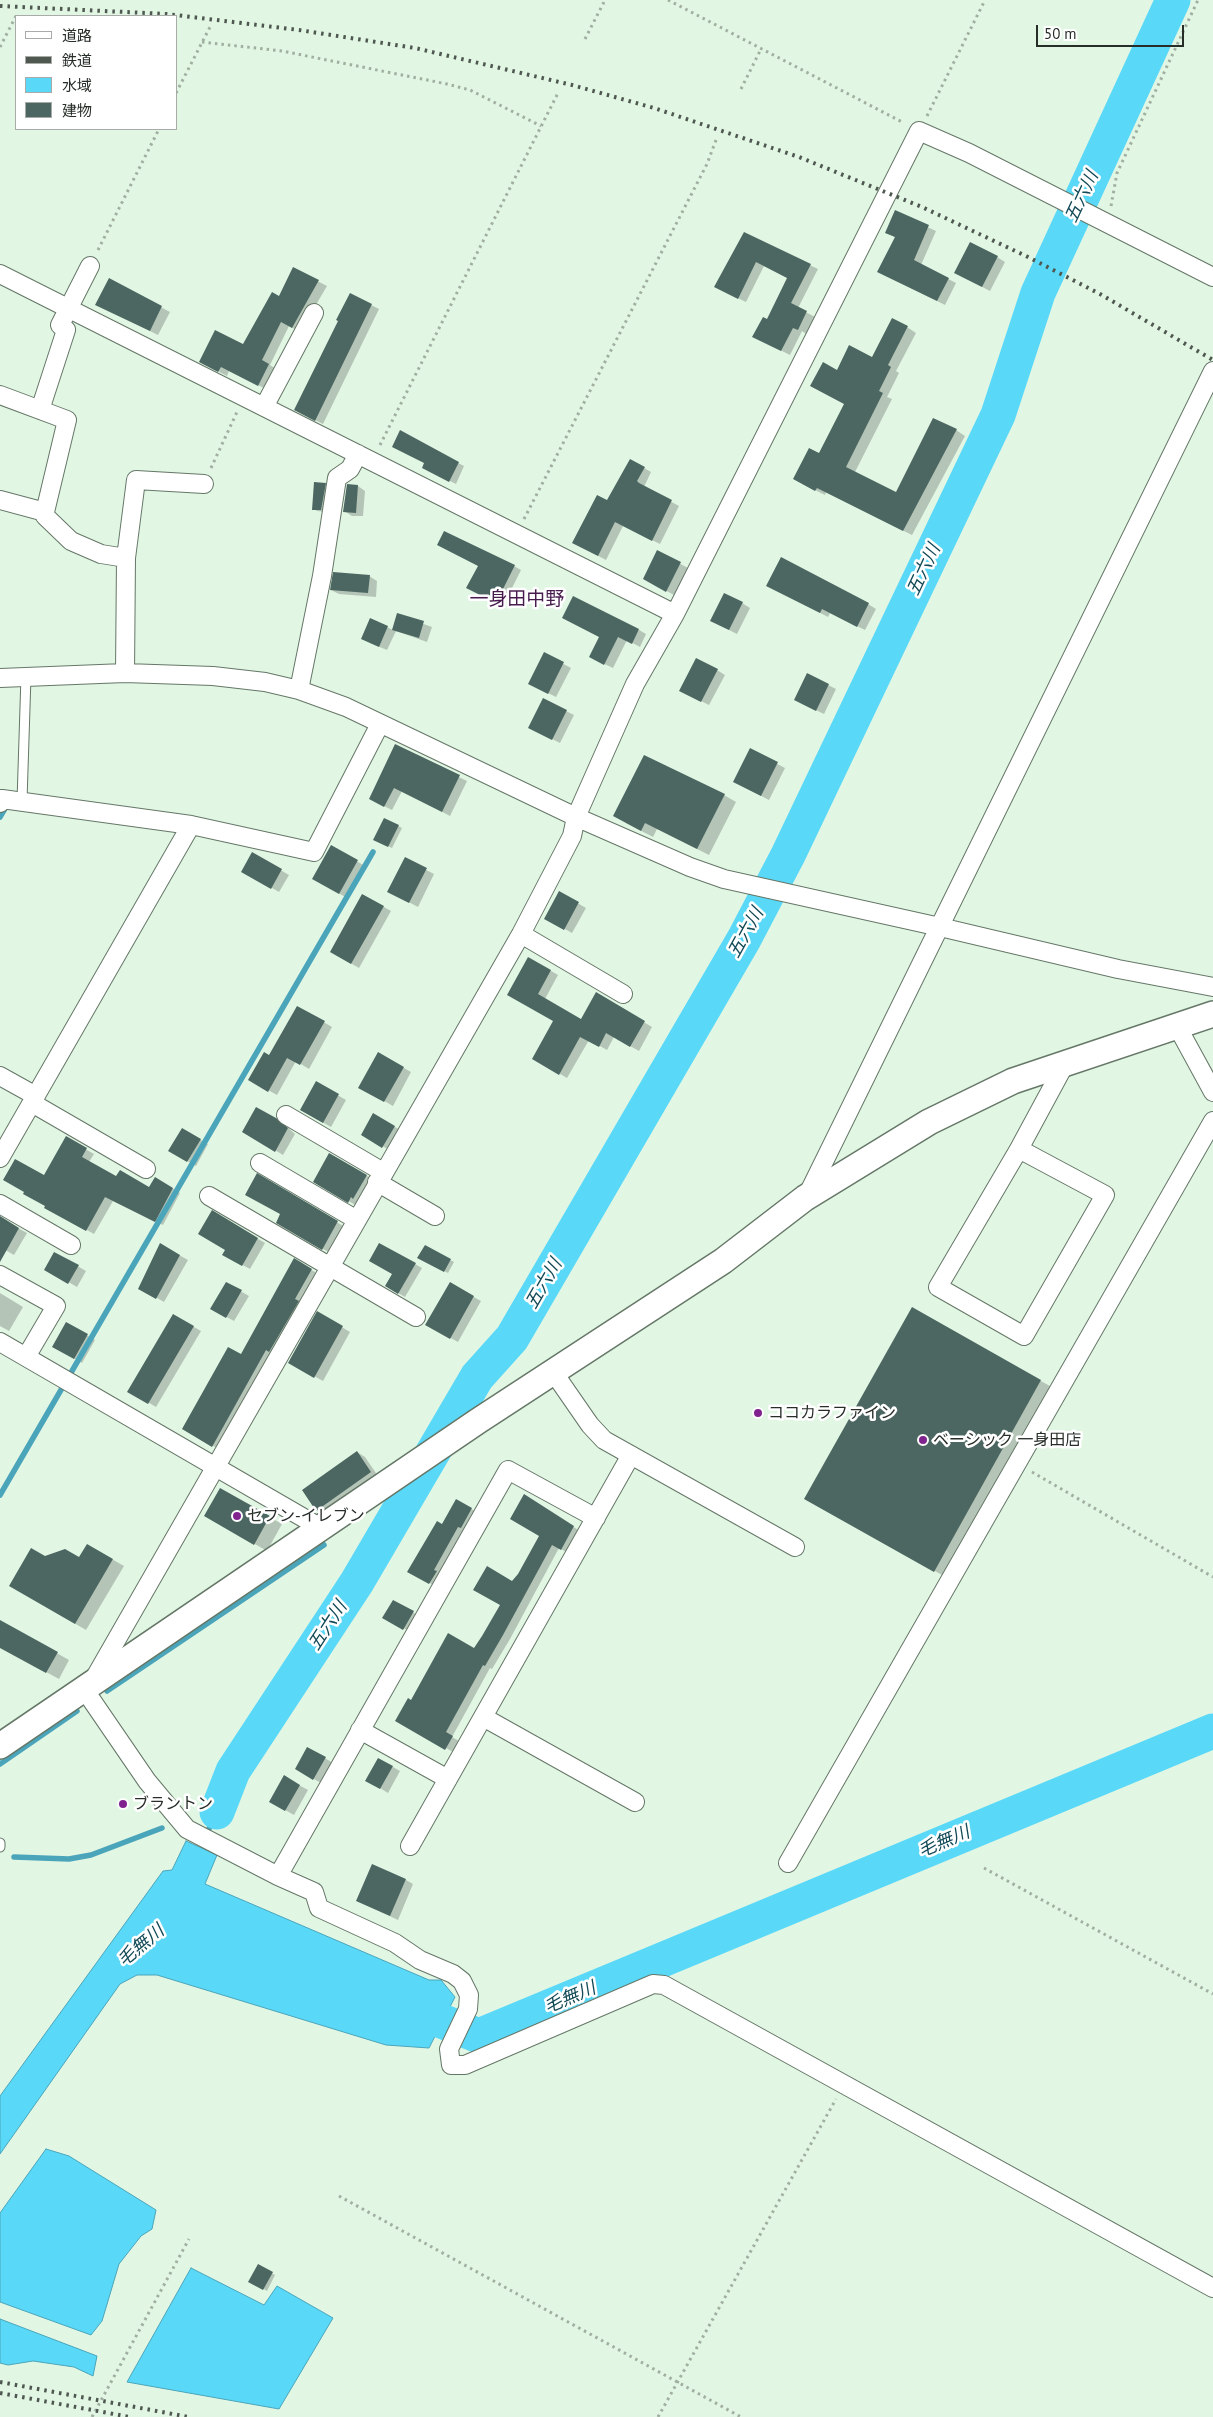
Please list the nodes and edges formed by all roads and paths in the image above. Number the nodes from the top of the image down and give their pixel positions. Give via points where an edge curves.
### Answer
1 (605, 0) edge
2 (668, 0) edge
3 (985, 0) edge
4 (1198, 0) edge
5 (15, 18) edge
6 (210, 27) dead end
7 (585, 39) dead end
8 (202, 42) junction
9 (0, 47) edge
10 (761, 49) junction
11 (178, 89) edge
12 (741, 90) dead end
13 (558, 92) dead end
14 (541, 126) junction
15 (158, 130) edge
16 (919, 131) junction
17 (716, 140) dead end
18 (1106, 222) junction
19 (90, 266) joint
20 (0, 274) edge
21 (1213, 277) edge
22 (67, 308) junction
23 (314, 313) dead end
24 (1213, 371) edge
25 (0, 395) edge
26 (264, 407) junction
27 (40, 410) junction
28 (246, 416) dead end
29 (365, 458) junction
30 (204, 484) joint
31 (0, 500) edge
32 (44, 512) junction
33 (517, 534) junction
34 (126, 558) junction
35 (674, 614) junction
36 (125, 674) junction
37 (26, 676) junction
38 (0, 678) edge
39 (299, 690) junction
40 (380, 724) junction
41 (22, 801) junction
42 (0, 803) edge
43 (576, 817) junction
44 (191, 825) junction
45 (940, 926) junction
46 (520, 934) junction
47 (1213, 987) edge
48 (624, 994) dead end
49 (1213, 1014) edge
50 (1177, 1026) junction
51 (1066, 1062) junction
52 (0, 1076) edge
53 (1213, 1092) edge
54 (34, 1100) junction
55 (286, 1115) dead end
56 (1213, 1121) edge
57 (3, 1147) edge
58 (1020, 1149) junction
59 (260, 1163) dead end
60 (146, 1169) dead end
61 (380, 1177) junction
62 (209, 1196) dead end
63 (805, 1198) junction
64 (0, 1204) edge
65 (435, 1216) dead end
66 (357, 1220) junction
67 (71, 1245) dead end
68 (330, 1267) junction
69 (0, 1275) edge
70 (416, 1317) dead end
71 (0, 1342) edge
72 (26, 1357) junction
73 (554, 1373) junction
74 (631, 1455) junction
75 (1017, 1464) junction
76 (216, 1466) junction
77 (596, 1518) junction
78 (321, 1528) junction
79 (795, 1547) dead end
80 (1213, 1577) edge
81 (87, 1687) junction
82 (483, 1716) junction
83 (360, 1730) junction
84 (0, 1746) edge
85 (448, 1779) junction
86 (635, 1802) dead end
87 (410, 1846) dead end
88 (788, 1863) dead end
89 (984, 1868) dead end
90 (278, 1876) junction
91 (1213, 1994) edge
92 (845, 2083) junction
93 (339, 2196) dead end
94 (189, 2239) dead end
95 (1213, 2288) edge
96 (677, 2382) junction
97 (92, 2417) edge
98 (658, 2417) edge
99 (741, 2417) edge

1 - 7 path
2 - 10 path
3 - 16 path
4 - 18 path via 1117,173
5 - 9 path
6 - 8 path
8 - 11 path
8 - 14 path via 282,51 448,84 470,90
10 - 12 path
10 - 16 path
13 - 14 path
14 - 29 path
15 - 19 path
16 - 18 street
16 - 35 street
17 - 33 path via 707,164
18 - 21 street
19 - 22 street
20 - 22 street
22 - 26 street
22 - 27 street via 60,325 66,330
23 - 26 street
24 - 45 street
25 - 27 street
26 - 29 street
27 - 32 street via 67,420
28 - 30 path via 237,411
29 - 33 street
29 - 39 street via 336,478 322,576
30 - 34 street via 136,480
31 - 32 street
32 - 34 street via 71,541 101,554
33 - 35 street
34 - 36 street
35 - 43 street via 631,692
36 - 37 street
36 - 39 street via 213,676
37 - 38 street
37 - 41 lane
39 - 40 street via 338,703
40 - 43 street
40 - 44 street via 314,852
41 - 42 street via 2,799
41 - 44 street
43 - 45 street via 724,879
43 - 46 street via 572,836
44 - 54 street
45 - 47 street via 1118,969
45 - 63 street
46 - 48 street
46 - 61 street
49 - 50 street
50 - 51 street
50 - 53 street
51 - 58 street
51 - 63 street via 1013,1081 957,1107
52 - 54 street
54 - 57 street
54 - 60 street
55 - 61 street
56 - 75 street
58 - 58 street via 938,1287 1024,1336 1104,1195
59 - 66 street
61 - 65 street
61 - 66 street
62 - 68 street
63 - 73 street via 724,1261
64 - 67 street
66 - 68 street
68 - 70 street
68 - 76 street
69 - 72 street via 56,1306
71 - 72 street
72 - 76 street
73 - 74 street via 604,1440
73 - 78 street
74 - 77 street
74 - 79 street
75 - 80 path
75 - 88 street
76 - 78 street
76 - 81 street
77 - 82 street
77 - 83 street via 508,1470
78 - 81 street
81 - 84 street
81 - 90 street via 147,1781 187,1829
82 - 85 street
82 - 86 street
83 - 85 street
83 - 90 street
85 - 87 street
89 - 91 path
90 - 92 street via 314,1892 319,1908 395,1943 462,1981 469,1995 468,2009 449,2049 451,2065 465,2065 653,1984 664,1985
92 - 95 street
92 - 96 path
93 - 96 path
94 - 97 path
96 - 98 path
96 - 99 path

